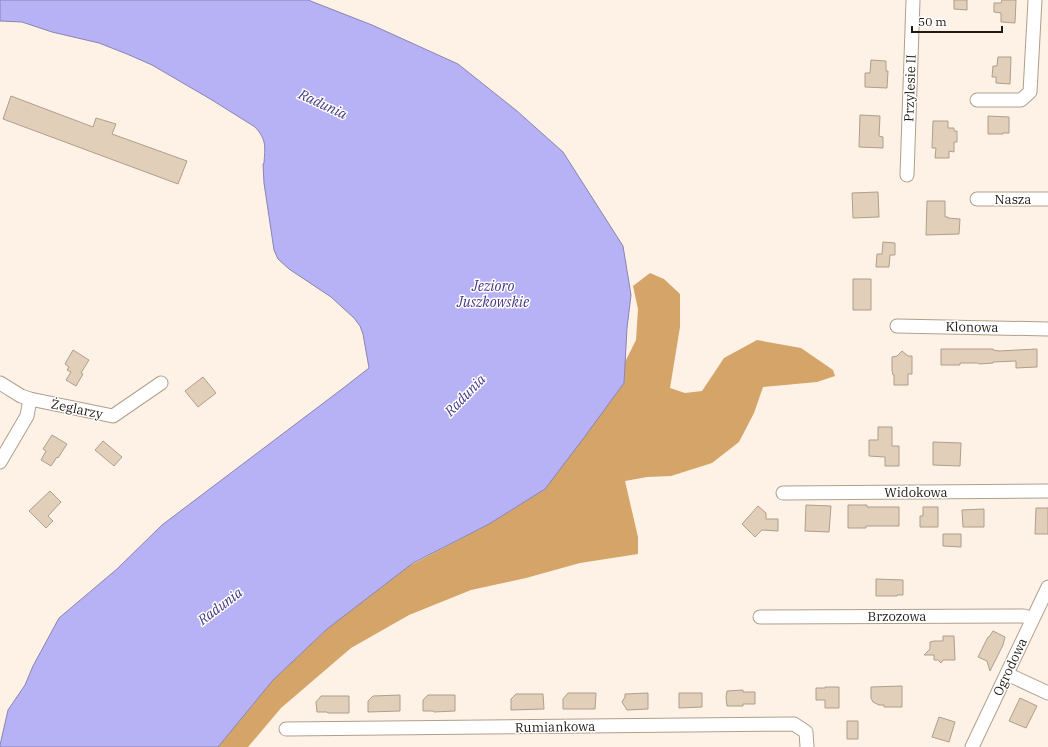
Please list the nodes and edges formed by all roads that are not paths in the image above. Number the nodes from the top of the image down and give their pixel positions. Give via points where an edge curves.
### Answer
1 (913, 0) edge
2 (1035, 0) edge
3 (977, 100) dead end
4 (907, 175) dead end
5 (978, 199) dead end
6 (1048, 199) edge
7 (897, 326) dead end
8 (1048, 329) edge
9 (0, 383) edge
10 (161, 383) dead end
11 (30, 399) junction
12 (0, 462) edge
13 (1048, 491) edge
14 (783, 493) dead end
15 (1048, 587) edge
16 (760, 617) dead end
17 (1032, 619) junction
18 (1007, 674) junction
19 (1048, 693) edge
20 (286, 729) dead end
21 (807, 747) edge
22 (972, 747) edge

1 - 4 street, Przylesie II
2 - 3 street via 1030,92 1021,100
5 - 6 street, Nasza
7 - 8 street, Klonowa
9 - 11 street, Żeglarzy
10 - 11 street, Żeglarzy via 113,416
11 - 12 street via 27,416
13 - 14 street, Widokowa
15 - 17 street, Ogrodowa
16 - 17 street, Brzozowa via 1024,616
17 - 18 street, Ogrodowa
18 - 19 street
18 - 22 street, Ogrodowa
20 - 21 street, Rumiankowa via 794,724 806,732

